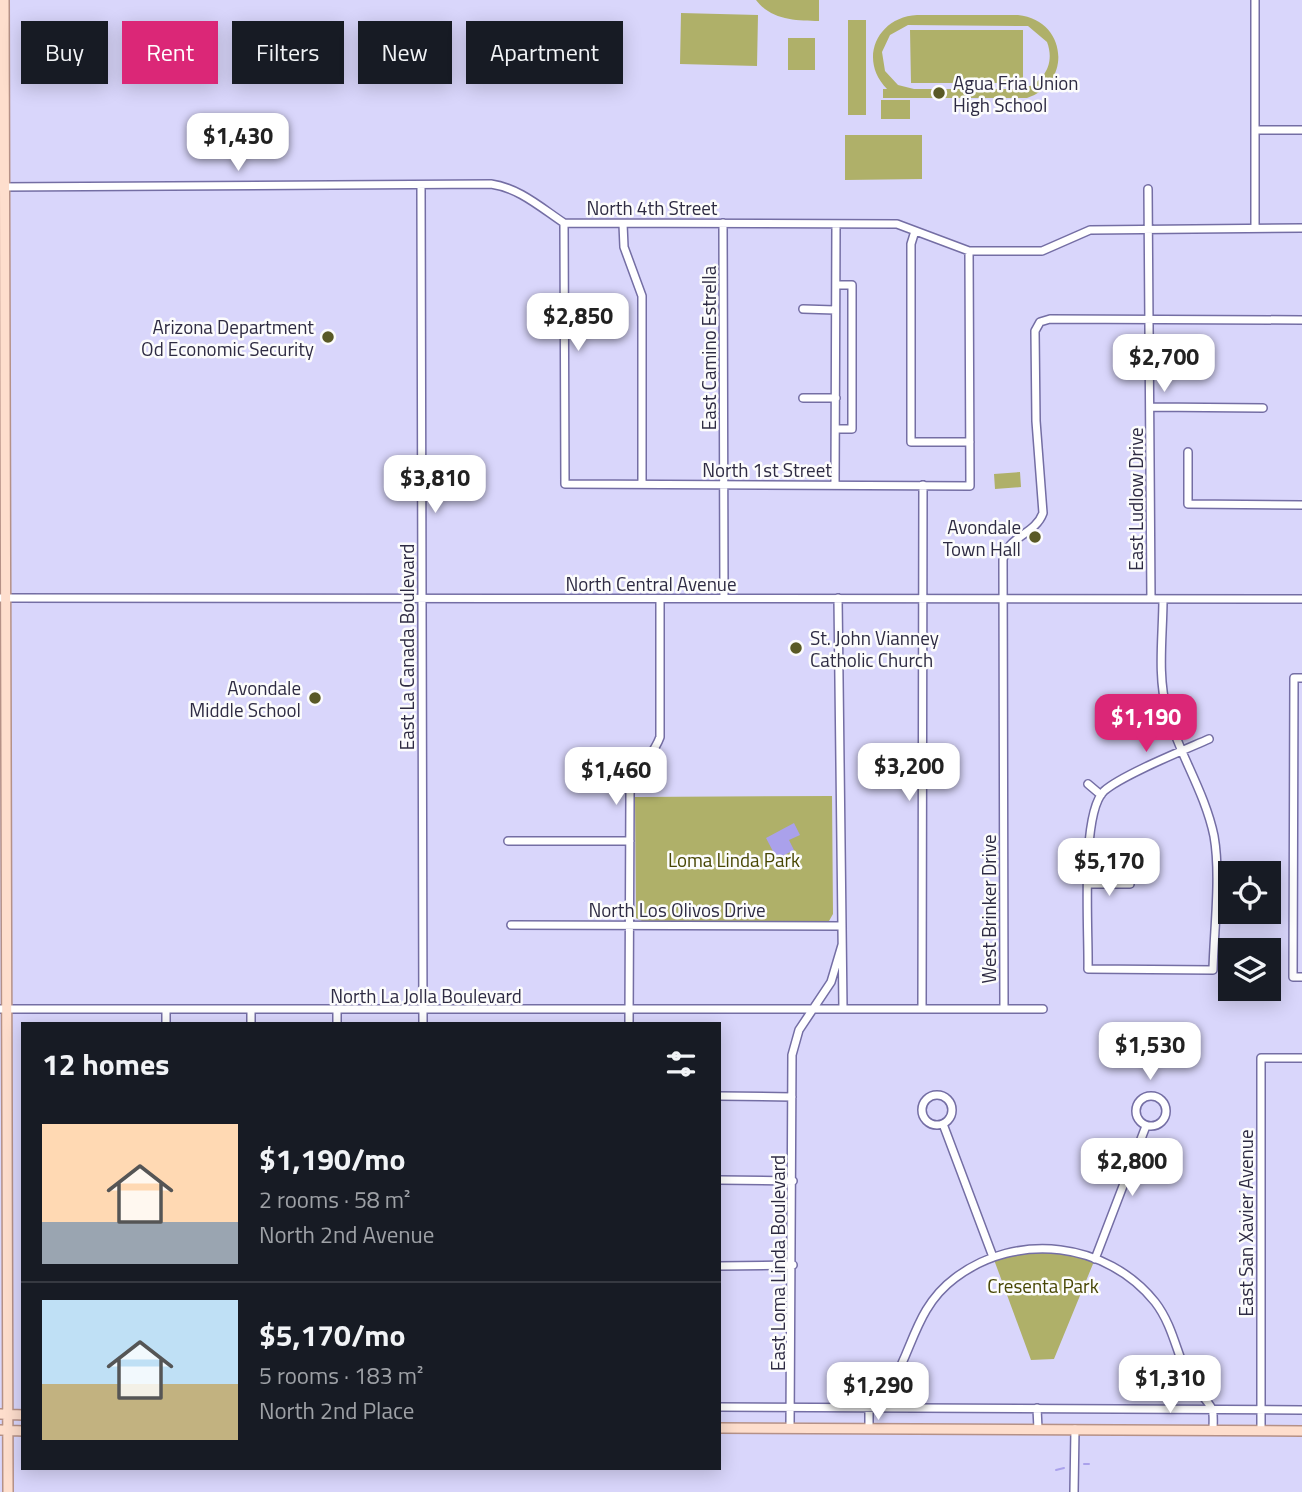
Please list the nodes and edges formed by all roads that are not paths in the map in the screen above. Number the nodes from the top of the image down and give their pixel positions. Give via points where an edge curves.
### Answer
1 (4, 0) edge
2 (1255, 0) edge
3 (1255, 130) junction
4 (1302, 130) edge
5 (421, 186) junction
6 (2, 187) edge
7 (1149, 189) dead end
8 (564, 223) junction
9 (723, 223) junction
10 (623, 224) junction
11 (836, 224) junction
12 (1149, 228) junction
13 (1302, 228) edge
14 (1255, 229) junction
15 (915, 231) junction
16 (969, 251) junction
17 (836, 285) junction
18 (803, 309) dead end
19 (835, 310) junction
20 (1149, 318) junction
21 (1302, 320) edge
22 (803, 398) dead end
23 (835, 398) junction
24 (1150, 407) junction
25 (1263, 408) dead end
26 (835, 429) junction
27 (970, 442) junction
28 (1188, 452) dead end
29 (642, 484) junction
30 (724, 485) junction
31 (835, 485) junction
32 (923, 485) junction
33 (1302, 505) edge
34 (421, 597) junction
35 (2, 598) edge
36 (724, 598) junction
37 (838, 598) junction
38 (924, 598) junction
39 (1003, 598) junction
40 (660, 599) junction
41 (1151, 599) junction
42 (1163, 599) junction
43 (1302, 599) edge
44 (1298, 678) edge
45 (1209, 739) dead end
46 (1183, 751) junction
47 (1298, 754) edge
48 (1088, 784) dead end
49 (1101, 795) junction
50 (508, 841) dead end
51 (629, 841) junction
52 (1089, 884) junction
53 (1130, 884) dead end
54 (1298, 902) edge
55 (511, 925) dead end
56 (630, 925) junction
57 (842, 926) junction
58 (842, 945) junction
59 (1302, 977) edge
60 (843, 1008) junction
61 (922, 1008) junction
62 (4, 1009) edge
63 (166, 1009) junction
64 (1004, 1009) junction
65 (1044, 1009) dead end
66 (251, 1010) junction
67 (337, 1010) junction
68 (423, 1010) junction
69 (629, 1011) junction
70 (812, 1011) junction
71 (166, 1022) edge
72 (251, 1022) edge
73 (337, 1022) edge
74 (423, 1022) edge
75 (629, 1022) edge
76 (1302, 1058) edge
77 (721, 1096) edge
78 (792, 1097) junction
79 (943, 1124) junction
80 (1146, 1126) junction
81 (721, 1180) edge
82 (793, 1181) junction
83 (993, 1257) junction
84 (1095, 1259) junction
85 (793, 1265) junction
86 (721, 1266) edge
87 (721, 1407) edge
88 (793, 1407) junction
89 (869, 1408) junction
90 (1037, 1408) junction
91 (1212, 1410) junction
92 (1261, 1410) junction
93 (1302, 1410) edge
94 (5, 1415) edge
95 (721, 1428) edge
96 (790, 1428) junction
97 (869, 1428) junction
98 (1038, 1429) junction
99 (1075, 1429) junction
100 (4, 1430) edge
101 (1213, 1430) junction
102 (1261, 1430) junction
103 (1302, 1431) edge
104 (8, 1492) edge
105 (1074, 1492) edge

1 - 6 main road
2 - 3 street
3 - 4 street
3 - 14 street
5 - 6 street, North 4th Street
5 - 8 street, North 4th Street via 507,186
5 - 34 street, East La Canada Boulevard
6 - 35 main road
7 - 12 street, East Ludlow Drive
8 - 10 street, North 4th Street
8 - 29 street, North 1st Street via 565,484
9 - 10 street, North 4th Street
9 - 11 street, North 4th Street
9 - 30 street, East Camino Estrella
10 - 29 street via 624,247 642,296
11 - 15 street, North 4th Street via 897,224
11 - 17 street
12 - 14 street, North 4th Street
12 - 16 street, North 4th Street via 1090,230 1042,251
12 - 20 street, East Ludlow Drive
13 - 14 street, North 4th Street
15 - 16 street, North 4th Street
15 - 27 street via 911,244 911,442
16 - 27 street
17 - 19 street
17 - 26 street via 852,285 852,429
18 - 19 street
19 - 23 street
20 - 21 street
20 - 24 street, East Ludlow Drive
20 - 39 street, West Brinker Drive via 1040,322 1035,331 1043,513 1037,525 1006,550
22 - 23 street
23 - 26 street
24 - 25 street
24 - 41 street, East Ludlow Drive
26 - 31 street
27 - 32 street, North 1st Street via 970,486
28 - 33 street via 1188,504
29 - 30 street, North 1st Street
30 - 31 street, North 1st Street
30 - 36 street, East Camino Estrella
31 - 32 street, North 1st Street
32 - 38 street
34 - 35 street, North Central Avenue
34 - 40 street, North Central Avenue
34 - 68 street, East La Canada Boulevard
35 - 62 main road
36 - 37 street, North Central Avenue
36 - 40 street, North Central Avenue
37 - 38 street, North Central Avenue
37 - 57 street
38 - 39 street, North Central Avenue
38 - 61 street
39 - 41 street, North Central Avenue
39 - 64 street, West Brinker Drive
40 - 51 street via 660,737 631,785
41 - 42 street, North Central Avenue
42 - 43 street, North Central Avenue
42 - 46 street via 1164,699
44 - 47 street
45 - 46 street
46 - 49 street
46 - 52 street via 1207,810 1216,848 1213,970 1088,969
47 - 54 street
48 - 49 street
49 - 52 street via 1090,821
50 - 51 street
51 - 56 street
52 - 53 street
54 - 59 street via 1293,977
55 - 56 street, North Los Olivos Drive
56 - 57 street, North Los Olivos Drive
56 - 69 street
57 - 58 street
58 - 60 street
58 - 70 street, East Loma Linda Boulevard via 831,982
60 - 61 street, North La Jolla Boulevard
60 - 70 street, North La Jolla Boulevard
61 - 64 street, North La Jolla Boulevard
62 - 63 street, North La Jolla Boulevard
62 - 94 main road
63 - 66 street, North La Jolla Boulevard
63 - 71 street
64 - 65 street, North La Jolla Boulevard
66 - 67 street, North La Jolla Boulevard
66 - 72 street
67 - 68 street, North La Jolla Boulevard
67 - 73 street
68 - 69 street, North La Jolla Boulevard
68 - 74 street, East La Canada Boulevard
69 - 70 street, North La Jolla Boulevard
69 - 75 street
70 - 78 street, East Loma Linda Boulevard via 793,1048
76 - 92 street, East San Xavier Avenue via 1261,1058
77 - 78 street
78 - 82 street, East Loma Linda Boulevard
79 - 79 street via 950,1118 951,1104 944,1097 930,1097 924,1103 924,1117 934,1125
79 - 83 street
80 - 80 street via 1156,1126 1166,1115 1165,1105 1154,1096 1141,1099 1136,1107 1136,1117
80 - 84 street
81 - 82 street
82 - 85 street, East Loma Linda Boulevard
83 - 84 street via 1044,1248
83 - 89 street via 942,1289 919,1319 888,1391
84 - 91 street via 1126,1275 1156,1303 1172,1331 1187,1375
85 - 86 street
85 - 88 street, East Loma Linda Boulevard
87 - 88 street
88 - 89 street
88 - 96 street, East Loma Linda Boulevard
89 - 90 street
89 - 97 street
90 - 91 street
90 - 98 street
91 - 92 street
91 - 101 street
92 - 93 street
92 - 102 street, East San Xavier Avenue
94 - 100 main road
95 - 96 main road
96 - 97 main road
97 - 98 main road
98 - 99 main road
99 - 101 main road
99 - 105 street
100 - 104 main road
101 - 102 main road
102 - 103 main road

